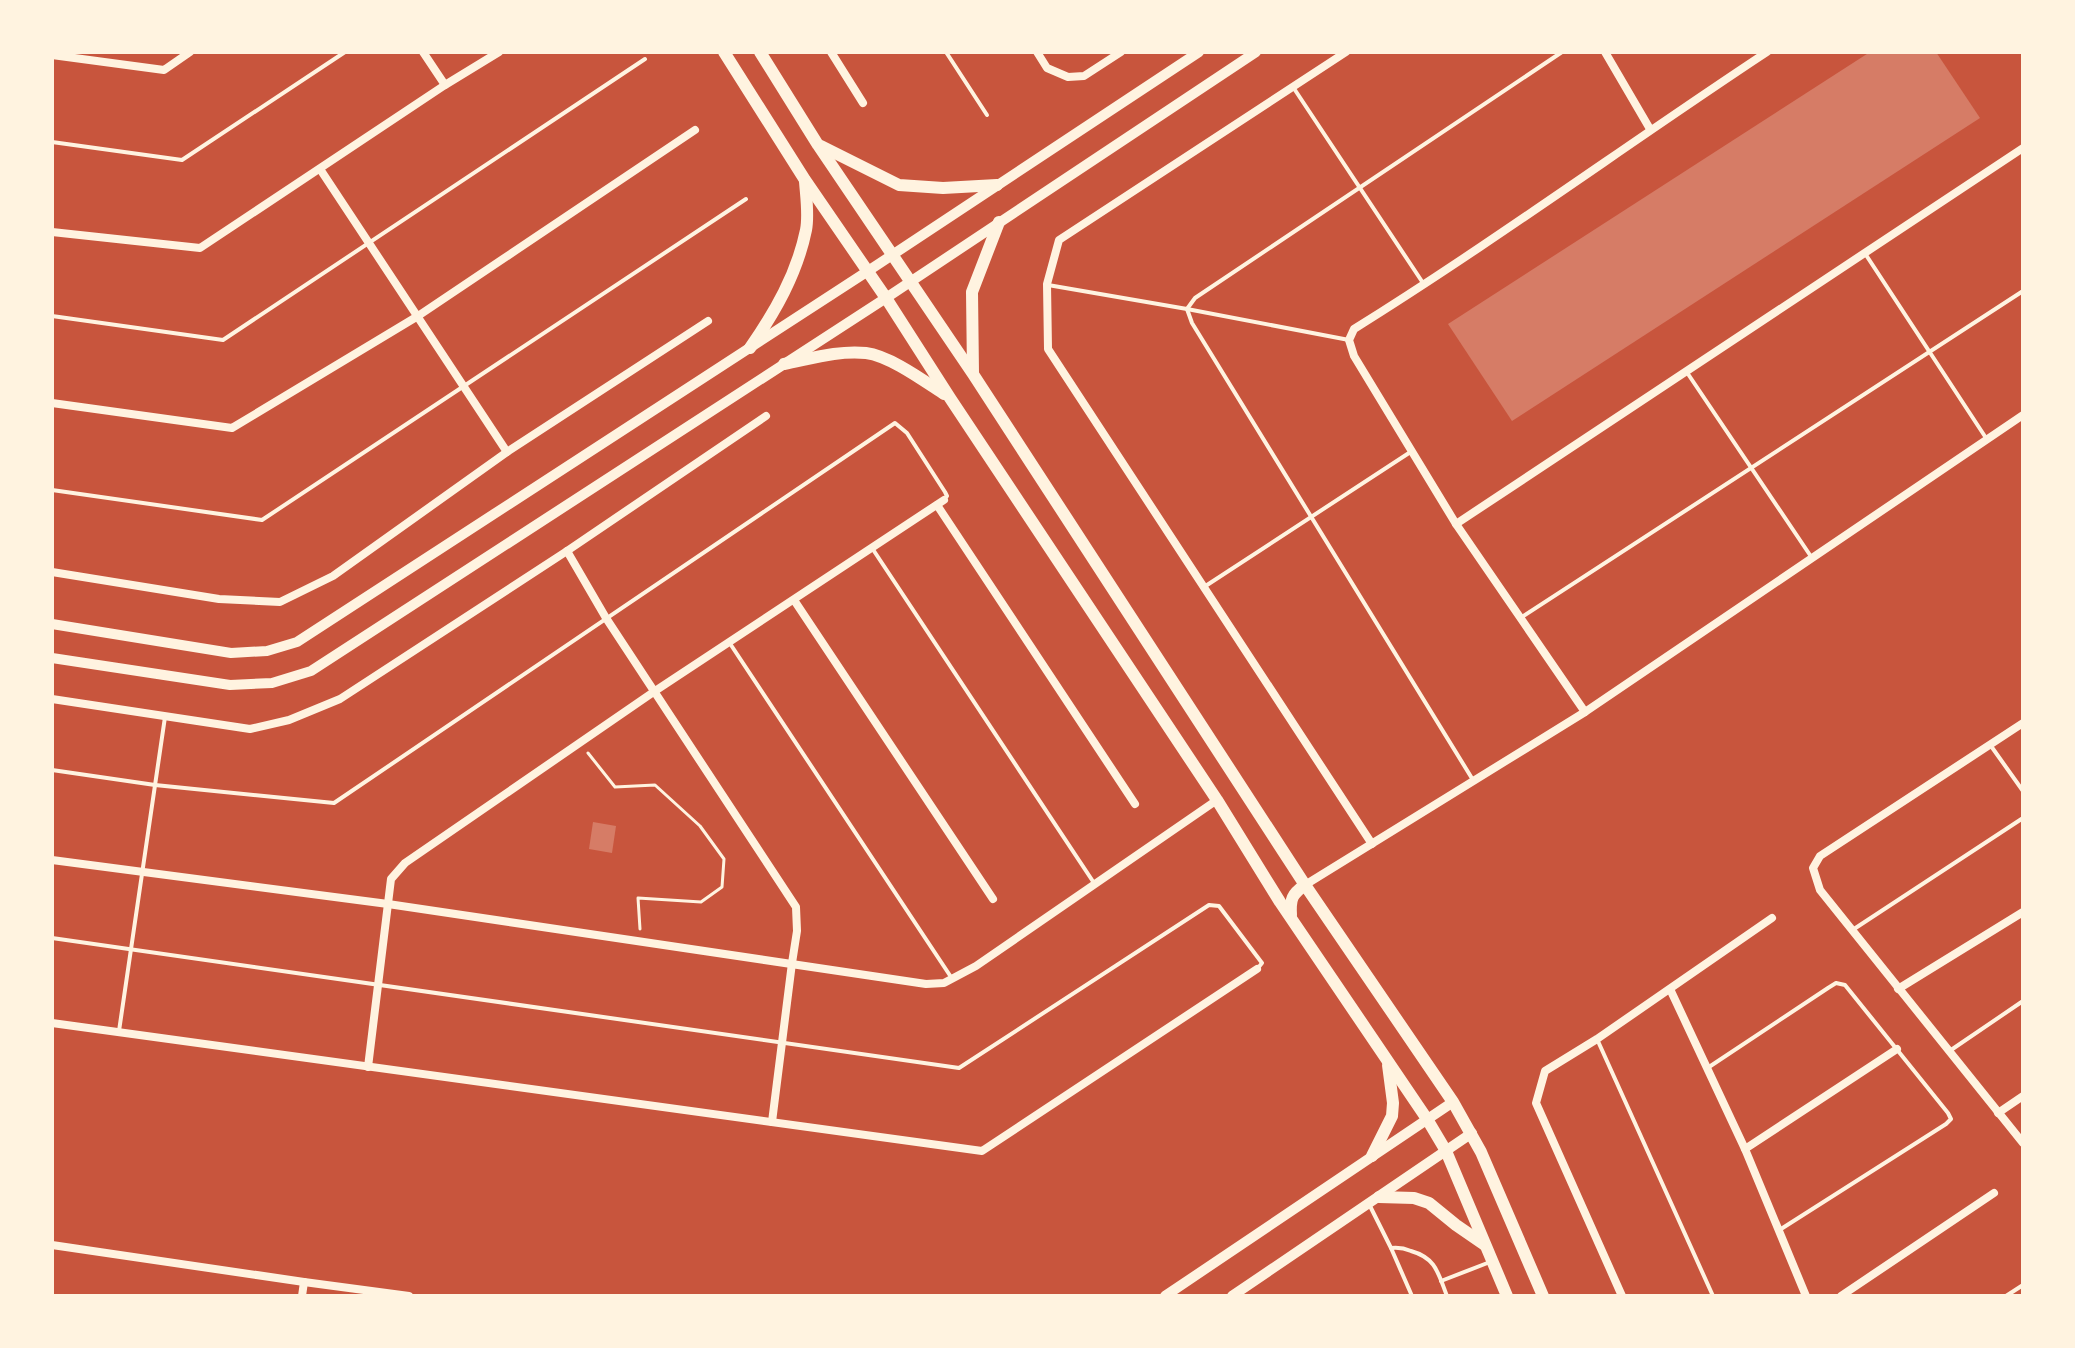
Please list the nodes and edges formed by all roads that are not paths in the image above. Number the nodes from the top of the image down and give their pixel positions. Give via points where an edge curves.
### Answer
1 (190, 52) edge
2 (345, 52) edge
3 (423, 52) edge
4 (499, 52) edge
5 (724, 52) edge
6 (760, 52) edge
7 (831, 52) edge
8 (946, 52) edge
9 (1037, 52) edge
10 (1121, 52) edge
11 (1199, 52) edge
12 (1256, 52) edge
13 (1346, 52) edge
14 (1562, 52) edge
15 (1605, 52) edge
16 (1767, 52) edge
17 (52, 55) edge
18 (645, 59) dead end
19 (445, 85) junction
20 (1293, 86) junction
21 (863, 103) dead end
22 (987, 115) dead end
23 (1650, 129) junction
24 (695, 130) dead end
25 (52, 142) edge
26 (818, 145) junction
27 (2023, 148) edge
28 (320, 169) junction
29 (805, 180) junction
30 (997, 185) junction
31 (1360, 188) junction
32 (746, 199) dead end
33 (999, 222) junction
34 (52, 232) edge
35 (369, 243) junction
36 (1865, 253) junction
37 (892, 254) junction
38 (868, 271) junction
39 (911, 280) junction
40 (1047, 284) junction
41 (1425, 285) junction
42 (2023, 291) edge
43 (886, 298) junction
44 (1187, 309) junction
45 (52, 316) edge
46 (418, 316) junction
47 (708, 321) dead end
48 (1349, 340) junction
49 (750, 348) junction
50 (1930, 351) junction
51 (784, 364) junction
52 (1686, 371) junction
53 (973, 374) junction
54 (464, 386) junction
55 (950, 398) junction
56 (52, 403) edge
57 (2023, 415) edge
58 (766, 416) dead end
59 (1987, 439) junction
60 (1412, 451) junction
61 (507, 452) junction
62 (1751, 468) junction
63 (52, 490) edge
64 (940, 503) junction
65 (1311, 517) junction
66 (1456, 524) junction
67 (872, 548) junction
68 (567, 551) junction
69 (1812, 558) junction
70 (52, 572) edge
71 (1204, 587) junction
72 (794, 600) junction
73 (1521, 617) junction
74 (606, 618) junction
75 (52, 624) edge
76 (729, 642) junction
77 (52, 658) edge
78 (655, 691) junction
79 (52, 699) edge
80 (1585, 712) junction
81 (165, 717) junction
82 (2023, 723) edge
83 (1990, 744) junction
84 (52, 770) edge
85 (1473, 780) junction
86 (155, 785) junction
87 (2023, 791) edge
88 (1217, 800) junction
89 (1135, 804) dead end
90 (2023, 818) edge
91 (1372, 844) junction
92 (52, 860) edge
93 (142, 873) junction
94 (1094, 884) junction
95 (1305, 885) junction
96 (993, 899) dead end
97 (388, 904) junction
98 (2023, 912) edge
99 (1291, 918) junction
100 (1772, 918) dead end
101 (1852, 930) junction
102 (52, 938) edge
103 (131, 949) junction
104 (792, 963) junction
105 (1257, 969) joint
106 (952, 979) junction
107 (378, 986) junction
108 (1670, 989) junction
109 (1898, 989) junction
110 (2023, 1001) edge
111 (52, 1023) edge
112 (119, 1033) junction
113 (1597, 1039) junction
114 (782, 1043) junction
115 (1897, 1049) junction
116 (1949, 1051) junction
117 (1388, 1061) junction
118 (368, 1067) junction
119 (1707, 1068) junction
120 (2023, 1096) edge
121 (1453, 1102) junction
122 (1998, 1113) junction
123 (1427, 1119) junction
124 (772, 1122) junction
125 (1472, 1133) junction
126 (2023, 1143) edge
127 (1745, 1149) junction
128 (1446, 1151) junction
129 (1372, 1156) junction
130 (1994, 1193) dead end
131 (1374, 1200) junction
132 (1779, 1230) junction
133 (52, 1245) edge
134 (1485, 1245) junction
135 (1391, 1248) junction
136 (1492, 1261) junction
137 (1441, 1281) junction
138 (304, 1282) junction
139 (2023, 1285) edge
140 (302, 1296) edge
141 (409, 1296) edge
142 (1165, 1296) edge
143 (1232, 1296) edge
144 (1412, 1296) edge
145 (1447, 1296) edge
146 (1507, 1296) edge
147 (1543, 1296) edge
148 (1622, 1296) edge
149 (1713, 1296) edge
150 (1806, 1296) edge
151 (1841, 1296) edge
152 (2006, 1296) edge

1 - 17 street via 164,70
2 - 25 lane via 182,160
3 - 19 street
4 - 19 street
5 - 29 main road
6 - 26 main road
7 - 21 street
8 - 22 lane
9 - 10 street via 1047,68 1068,77 1084,76
11 - 30 street
12 - 33 street
13 - 20 street
14 - 31 lane
15 - 23 street
16 - 23 street
18 - 35 lane
19 - 28 street
20 - 31 lane
20 - 40 street via 1059,240
23 - 41 street
24 - 46 street
26 - 30 main road via 899,185
26 - 37 main road
27 - 36 street
28 - 34 street via 200,248
28 - 35 street
29 - 38 main road
29 - 49 main road via 806,228 791,276
30 - 37 street
31 - 41 lane
31 - 44 lane via 1195,298
32 - 54 lane
33 - 39 street
33 - 53 main road via 972,292
35 - 45 lane via 223,340
35 - 46 street
36 - 50 lane
36 - 52 street
37 - 38 street
37 - 39 main road
38 - 43 main road
38 - 49 street
39 - 43 street
39 - 53 main road
40 - 44 lane
40 - 71 street via 1048,349
41 - 48 street via 1354,329
42 - 50 lane
43 - 51 street
43 - 55 main road
44 - 48 lane
44 - 65 lane
46 - 54 street
46 - 56 street via 232,428
47 - 61 street
48 - 60 street
49 - 75 street via 297,642 231,653
50 - 59 lane
50 - 62 lane
51 - 55 main road via 868,353 908,370
51 - 77 street via 311,671 272,683 230,685
52 - 62 lane
52 - 66 street
53 - 95 main road
54 - 61 street
54 - 63 lane via 262,520
55 - 88 main road
57 - 59 street
58 - 68 street
59 - 69 street
60 - 65 lane
60 - 66 street
61 - 70 street via 333,576 280,602 219,599
62 - 69 lane
62 - 73 lane
64 - 67 street
64 - 74 lane via 945,492 895,423
64 - 89 street
65 - 71 lane
65 - 85 lane
66 - 73 street
67 - 72 street
67 - 94 lane
68 - 74 street
68 - 81 street via 340,699 250,729
69 - 80 street
71 - 91 street
72 - 76 street
72 - 96 street
73 - 80 street
74 - 78 street
74 - 86 lane via 334,803
76 - 78 street
76 - 106 lane
78 - 97 street via 405,863 391,879
78 - 104 street via 796,907
79 - 81 street
80 - 85 street
81 - 86 lane
82 - 83 street
83 - 87 lane
83 - 101 street via 1820,856 1813,868 1820,890
84 - 86 lane
85 - 91 street
86 - 93 lane
88 - 94 street
88 - 99 main road
90 - 101 lane
91 - 95 street
92 - 93 street
93 - 97 street
93 - 103 lane
94 - 106 street
95 - 99 main road via 1293,893
95 - 121 main road
97 - 104 street
97 - 107 street
98 - 109 street
99 - 117 main road
100 - 108 street
101 - 109 street
102 - 103 lane
103 - 107 lane
103 - 112 lane
104 - 106 street via 926,984
104 - 114 street
105 - 114 lane via 1262,963 1257,956 1219,906 1209,905 959,1068
105 - 124 street via 982,1151
107 - 114 lane
107 - 118 street
108 - 113 street
108 - 119 street
109 - 116 street
110 - 116 lane
111 - 112 street
112 - 118 street
113 - 148 street via 1545,1071 1536,1103
113 - 149 lane
114 - 124 street
115 - 119 lane via 1845,985 1836,983
115 - 127 street
115 - 132 lane via 1951,1119
116 - 122 street
117 - 123 main road
117 - 129 main road via 1392,1116
118 - 124 street
119 - 127 street
120 - 122 street
121 - 123 street
121 - 125 main road
122 - 126 street
123 - 128 main road
123 - 129 street
125 - 128 street
125 - 147 main road
127 - 132 street
128 - 131 street
128 - 134 main road
129 - 142 street
130 - 151 street
131 - 134 main road via 1414,1198 1429,1203
131 - 135 lane
131 - 143 street
132 - 150 street
133 - 138 street
134 - 136 main road
135 - 137 lane via 1424,1255
135 - 144 lane
136 - 137 lane
136 - 146 main road
137 - 145 lane
138 - 140 street
138 - 141 street
139 - 152 lane

